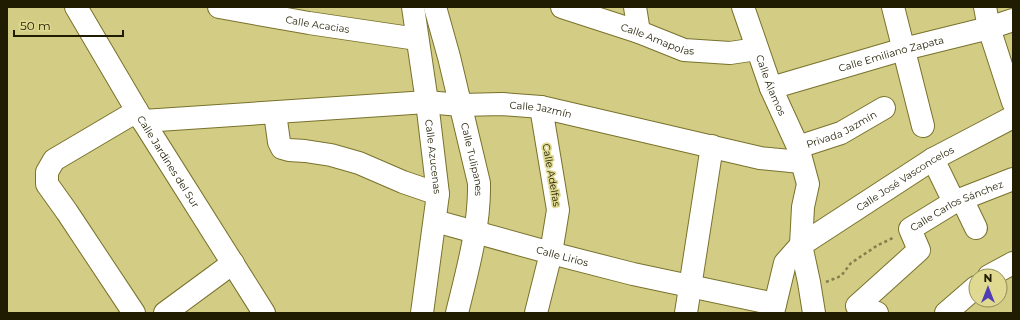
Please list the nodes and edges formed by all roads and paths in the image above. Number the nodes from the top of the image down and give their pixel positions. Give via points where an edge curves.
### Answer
1 (76, 7) edge
2 (219, 7) edge
3 (412, 7) edge
4 (435, 7) edge
5 (562, 7) edge
6 (635, 7) edge
7 (743, 7) edge
8 (893, 7) edge
9 (985, 7) edge
10 (1013, 20) edge
11 (989, 28) junction
12 (639, 32) junction
13 (417, 39) junction
14 (756, 49) junction
15 (904, 50) junction
16 (771, 88) junction
17 (427, 102) junction
18 (1013, 102) edge
19 (460, 104) junction
20 (542, 107) junction
21 (884, 108) dead end
22 (275, 113) junction
23 (140, 116) junction
24 (1013, 117) edge
25 (923, 126) dead end
26 (712, 146) junction
27 (799, 155) junction
28 (933, 159) junction
29 (1013, 179) edge
30 (438, 194) junction
31 (958, 200) junction
32 (435, 221) junction
33 (976, 228) dead end
34 (910, 229) junction
35 (474, 232) junction
36 (801, 245) junction
37 (551, 253) junction
38 (233, 263) junction
39 (1013, 263) edge
40 (1004, 268) edge
41 (809, 282) junction
42 (690, 285) junction
43 (968, 294) edge
44 (774, 309) edge
45 (867, 310) edge
46 (428, 311) edge
47 (134, 313) edge
48 (165, 313) edge
49 (264, 313) edge
50 (457, 313) edge
51 (536, 313) edge
52 (686, 313) edge
53 (814, 313) edge
54 (946, 313) edge

1 - 23 street, Calle Jardines del Sur
2 - 13 street, Calle Acacias
3 - 13 street, Calle Azucenas
4 - 19 street, Calle Tulipanes
5 - 12 street, Calle Amapolas
6 - 12 street
7 - 14 street, Calle Álamos
8 - 15 street
9 - 11 street
10 - 11 street, Calle Emiliano Zapata
11 - 15 street, Calle Emiliano Zapata
11 - 18 street
12 - 14 street, Calle Amapolas via 684,50 730,53
13 - 17 street, Calle Azucenas
14 - 16 street, Calle Álamos
15 - 16 street, Calle Emiliano Zapata
15 - 25 street
16 - 27 street, Calle Álamos
17 - 19 street, Calle Jazmín
17 - 22 street, Calle Jazmín
17 - 30 street, Calle Azucenas
19 - 20 street, Calle Jazmín
19 - 35 street, Calle Tulipanes via 479,184
20 - 26 street, Calle Jazmín
20 - 37 street, Calle Adelfas via 558,210
21 - 27 street, Privada Jazmín
22 - 23 street, Calle Jazmín
22 - 30 street via 282,148 331,155 360,163
23 - 38 street, Calle Jardines del Sur
23 - 47 street via 54,160 47,172 47,184
24 - 28 street, Calle José Vasconcelos
26 - 27 street, Calle Jazmín via 760,158
26 - 42 street
27 - 36 street, Calle Álamos via 808,184 803,207
28 - 31 street
28 - 36 street, Calle José Vasconcelos
29 - 31 street, Calle Carlos Sánchez
30 - 32 street, Calle Azucenas
31 - 33 street
31 - 34 street, Calle Carlos Sánchez
32 - 35 street, Calle Lirios
32 - 46 street, Calle Azucenas
34 - 41 path via 878,245 851,263 842,276 829,282
34 - 45 street, Calle Carlos Sánchez via 919,250
35 - 37 street, Calle Lirios
35 - 50 street, Calle Tulipanes
36 - 41 street, Calle Álamos
36 - 44 street via 784,263
37 - 42 street, Calle Lirios via 633,274
37 - 51 street, Calle Adelfas
38 - 48 street
38 - 49 street, Calle Jardines del Sur
39 - 40 street
41 - 53 street, Calle Álamos
42 - 44 street, Calle Lirios
42 - 52 street
43 - 54 street

